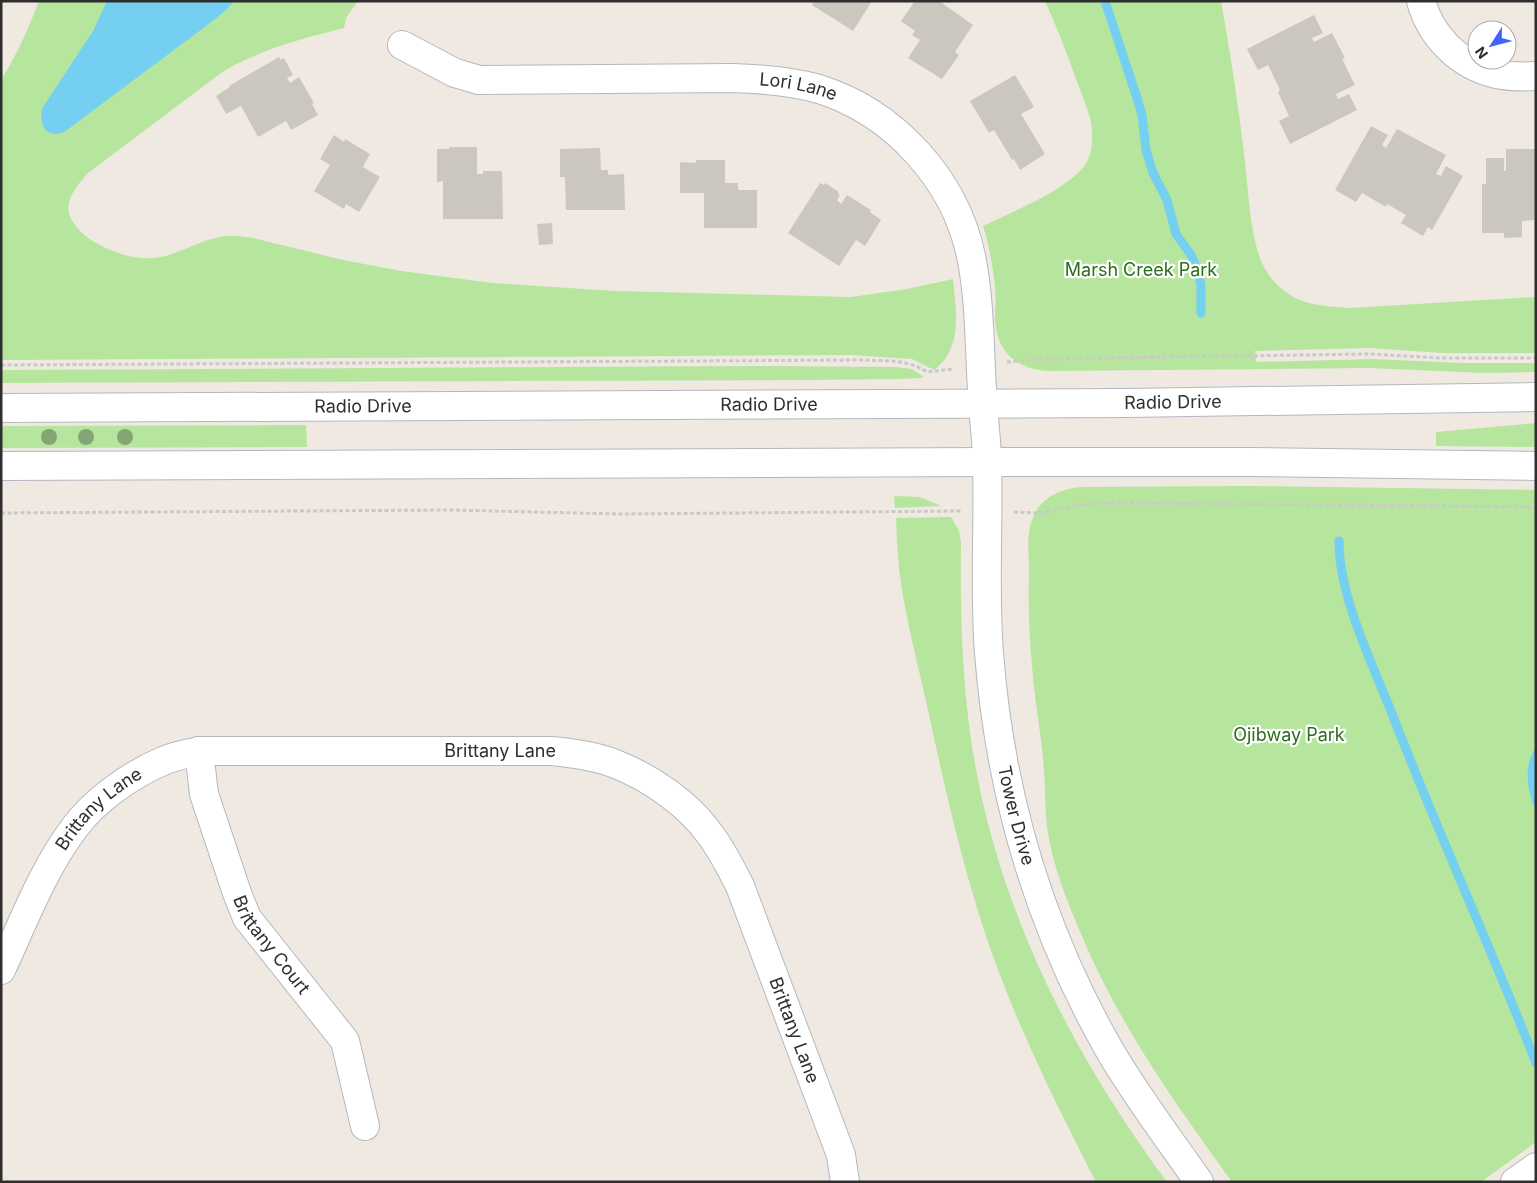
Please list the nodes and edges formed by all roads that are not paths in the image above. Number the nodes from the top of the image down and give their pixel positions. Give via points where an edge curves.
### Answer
1 (1421, 1) edge
2 (402, 45) dead end
3 (1536, 76) edge
4 (1536, 397) edge
5 (983, 404) junction
6 (1, 408) edge
7 (987, 462) junction
8 (1, 466) edge
9 (1536, 466) edge
10 (199, 751) junction
11 (1, 970) edge
12 (365, 1126) dead end
13 (1536, 1166) edge
14 (845, 1182) edge
15 (1199, 1182) edge
16 (1515, 1182) edge

1 - 3 street via 1433,30 1459,56 1488,72
2 - 5 street, Lori Lane via 455,73 480,80 771,80 820,90 865,110 915,150 944,188 963,227 976,288
4 - 5 street, Radio Drive
5 - 6 street, Radio Drive
5 - 7 street, Tower Drive
7 - 8 street
7 - 9 street
7 - 15 street, Tower Drive via 991,678 1006,776 1023,848 1053,936 1093,1020 1144,1104
10 - 11 street, Brittany Lane via 164,760 132,776 76,826 54,857
10 - 12 street, Brittany Court via 204,794 247,918 345,1041
10 - 14 street, Brittany Lane via 551,751 586,755 618,765 652,783 680,802 708,832 740,886 841,1155
13 - 16 street

